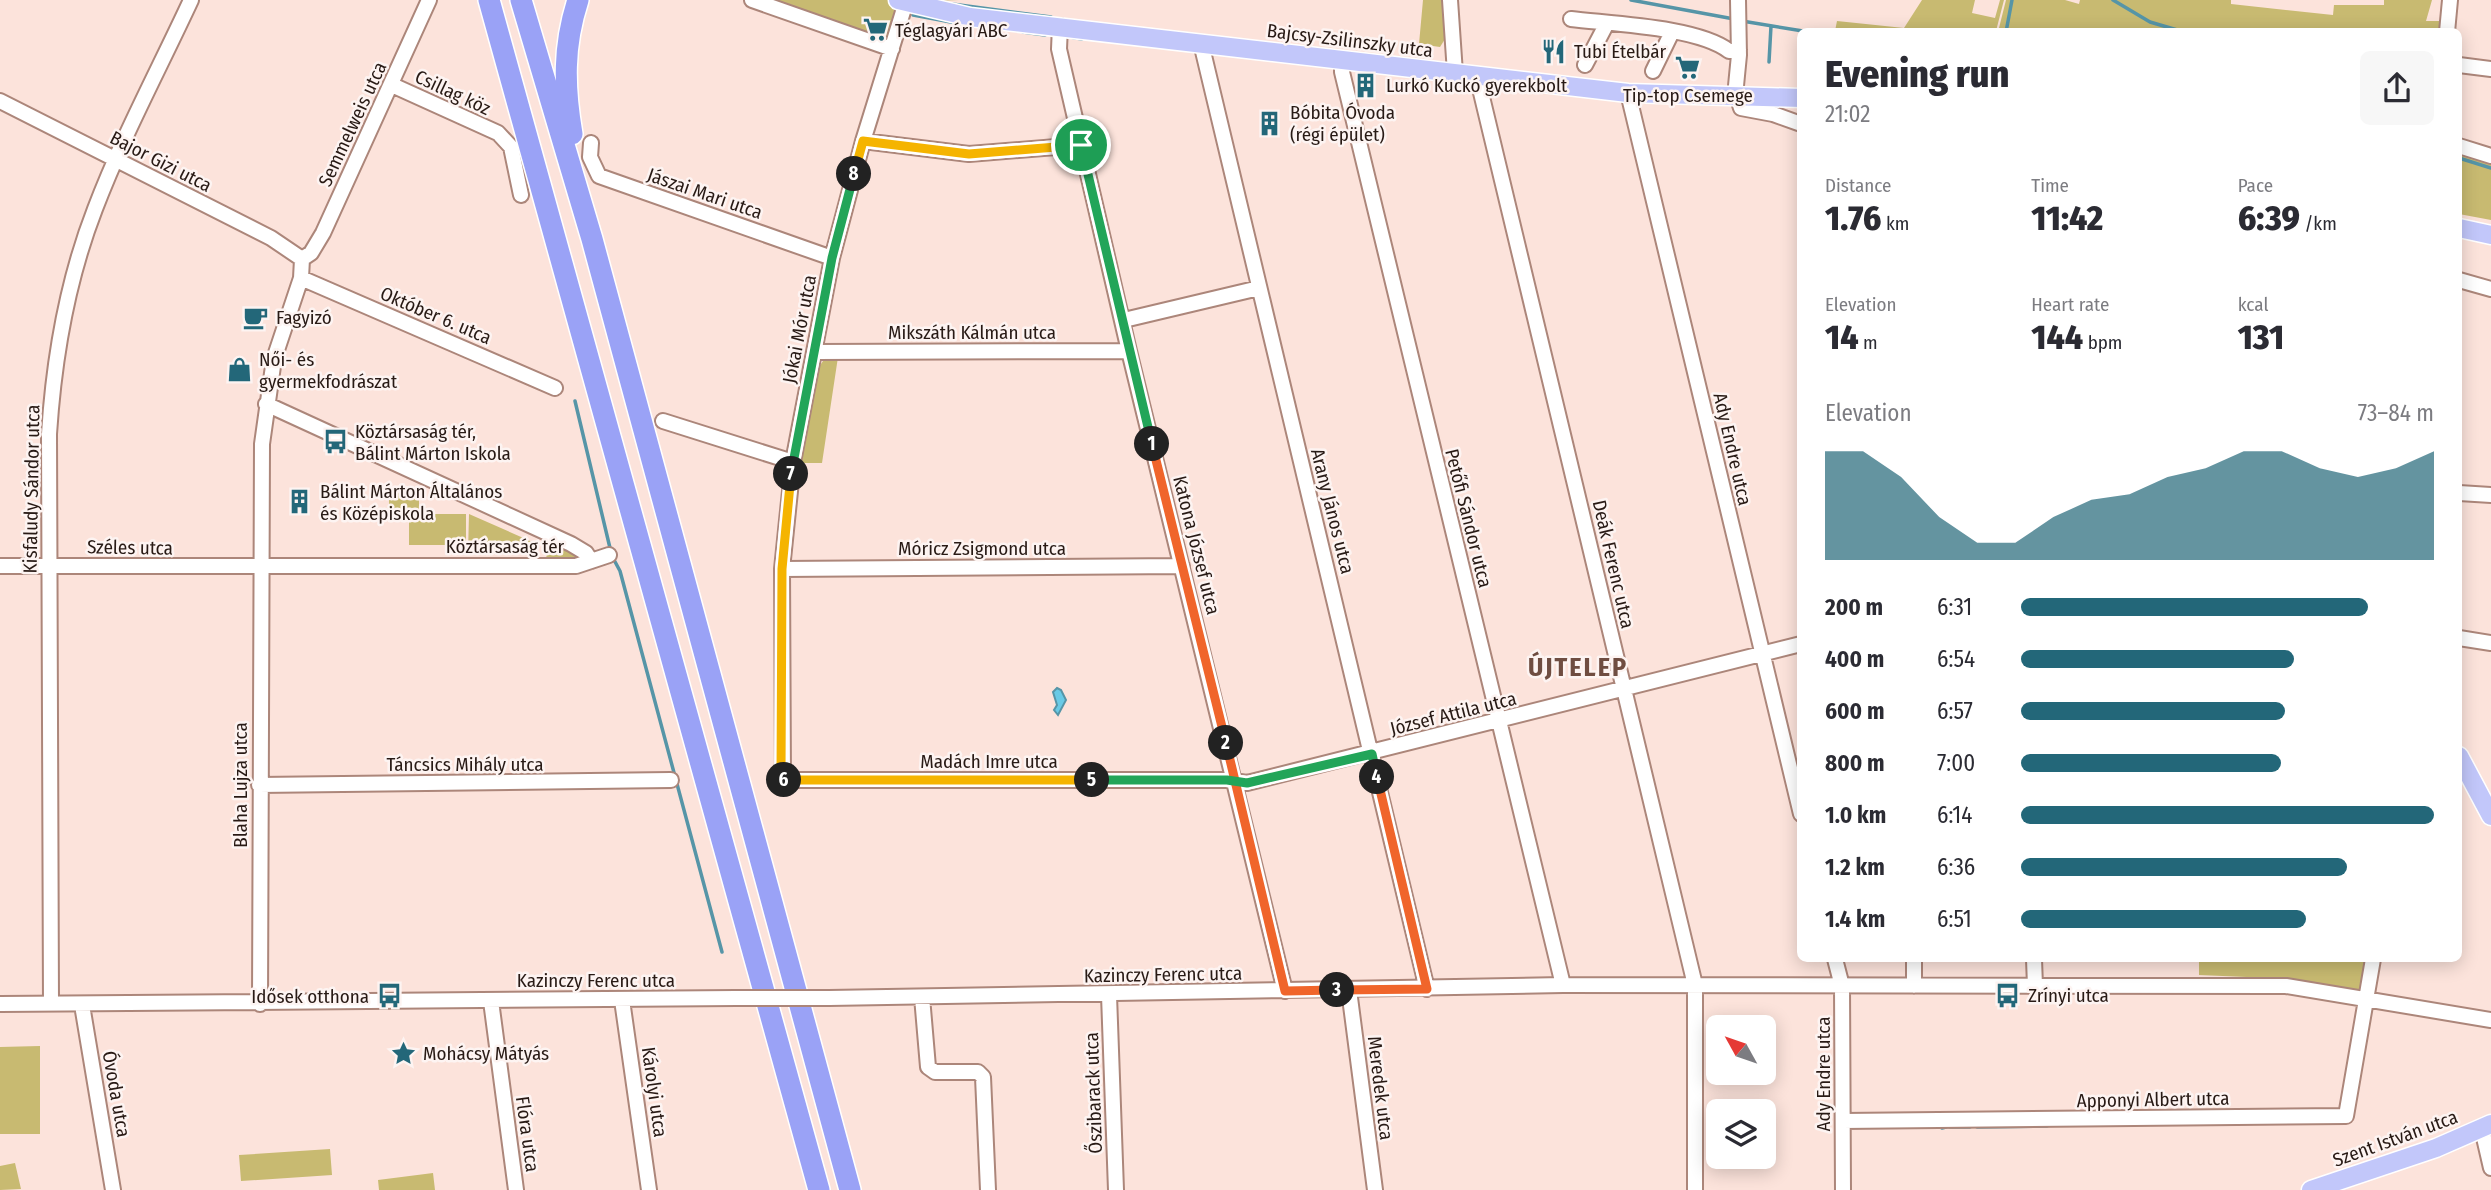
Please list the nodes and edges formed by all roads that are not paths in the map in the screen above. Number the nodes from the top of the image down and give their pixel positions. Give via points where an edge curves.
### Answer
1 (191, 0) edge
2 (429, 0) edge
3 (478, 0) edge
4 (489, 0) edge
5 (521, 0) edge
6 (578, 0) edge
7 (752, 0) edge
8 (1450, 0) edge
9 (2450, 0) edge
10 (902, 1) edge
11 (1738, 4) edge
12 (1571, 19) dead end
13 (1607, 23) junction
14 (1060, 26) junction
15 (2447, 28) edge
16 (1672, 32) junction
17 (1201, 44) junction
18 (892, 49) junction
19 (1739, 50) junction
20 (1342, 60) junction
21 (1585, 65) dead end
22 (2462, 65) edge
23 (2491, 69) edge
24 (1653, 71) dead end
25 (1455, 73) junction
26 (1477, 76) junction
27 (393, 85) junction
28 (1628, 93) junction
29 (1736, 96) junction
30 (1797, 98) edge
31 (0, 101) edge
32 (1797, 123) edge
33 (863, 141) junction
34 (591, 143) dead end
35 (1081, 145) junction
36 (531, 146) junction
37 (2462, 147) edge
38 (2491, 156) edge
39 (116, 160) junction
40 (521, 195) dead end
41 (2462, 229) edge
42 (2491, 235) edge
43 (592, 239) junction
44 (832, 258) junction
45 (302, 259) junction
46 (301, 278) junction
47 (2462, 281) edge
48 (1259, 288) junction
49 (2491, 289) edge
50 (1124, 320) junction
51 (1129, 351) junction
52 (816, 352) junction
53 (555, 388) dead end
54 (266, 404) junction
55 (663, 421) dead end
56 (793, 462) junction
57 (2462, 493) edge
58 (2491, 495) edge
59 (544, 534) junction
60 (609, 555) dead end
61 (591, 561) junction
62 (543, 564) junction
63 (0, 566) edge
64 (48, 566) junction
65 (1182, 566) junction
66 (260, 567) junction
67 (782, 569) junction
68 (2462, 638) edge
69 (2491, 643) edge
70 (1797, 645) edge
71 (1762, 653) junction
72 (1623, 689) junction
73 (1499, 721) junction
74 (1372, 754) junction
75 (2462, 762) edge
76 (671, 780) dead end
77 (783, 780) joint
78 (1236, 781) junction
79 (259, 785) junction
80 (1797, 797) edge
81 (2491, 816) edge
82 (1836, 962) edge
83 (1914, 962) edge
84 (2034, 962) edge
85 (2373, 962) edge
86 (1563, 985) junction
87 (1695, 985) junction
88 (1842, 986) junction
89 (1914, 986) junction
90 (2035, 986) junction
91 (1427, 989) junction
92 (1349, 990) junction
93 (1285, 991) junction
94 (1109, 995) junction
95 (922, 997) junction
96 (491, 1000) junction
97 (622, 1000) junction
98 (2367, 1000) junction
99 (0, 1004) edge
100 (51, 1004) junction
101 (82, 1004) junction
102 (260, 1004) junction
103 (2491, 1020) edge
104 (1843, 1121) junction
105 (2486, 1126) edge
106 (2491, 1168) edge
107 (113, 1190) edge
108 (516, 1190) edge
109 (649, 1190) edge
110 (819, 1190) edge
111 (850, 1190) edge
112 (988, 1190) edge
113 (1116, 1190) edge
114 (1375, 1190) edge
115 (1695, 1190) edge
116 (1843, 1190) edge
117 (2311, 1190) edge

1 - 39 street, Kisfaludy Sándor utca
2 - 27 street, Semmelweis utca
3 - 36 highway via 510,102
4 - 36 highway
5 - 43 highway
6 - 43 highway via 566,44 566,87 576,156 592,210
7 - 18 street
8 - 25 street
9 - 15 street
10 - 14 main road, Bajcsy-Zsilinszky utca via 970,18
10 - 18 street, Jókai Mór utca
11 - 19 street
12 - 13 street
13 - 16 street
13 - 21 street
14 - 17 main road, Bajcsy-Zsilinszky utca
14 - 35 street, Katona József utca via 1059,49
16 - 19 street via 1718,42 1729,51
16 - 24 street
17 - 20 main road, Bajcsy-Zsilinszky utca
17 - 48 street, Arany János utca
18 - 33 street, Jókai Mór utca
19 - 29 street
20 - 25 main road, Bajcsy-Zsilinszky utca
20 - 73 street, Petőfi Sándor utca
22 - 23 street
25 - 26 main road, Bajcsy-Zsilinszky utca
26 - 28 main road, Bajcsy-Zsilinszky utca
26 - 72 street, Deák Ferenc utca
27 - 40 street, Csillag köz via 498,133 512,147
27 - 45 street, Semmelweis utca via 323,233
28 - 29 main road, Bajcsy-Zsilinszky utca
28 - 71 street, Ady Endre utca
29 - 30 main road, Bajcsy-Zsilinszky utca
29 - 32 street via 1741,108
31 - 39 street, Bajor Gizi utca
33 - 35 street via 969,154
33 - 44 street, Jókai Mór utca
34 - 44 street, Jászai Mari utca via 590,157 598,176
35 - 50 street, Katona József utca
36 - 110 highway
37 - 38 street
39 - 45 street, Bajor Gizi utca via 271,238
39 - 64 street, Kisfaludy Sándor utca via 83,246 57,350 49,434
41 - 42 main road
43 - 111 highway
44 - 52 street, Jókai Mór utca
45 - 46 street
46 - 53 street, Október 6. utca
46 - 54 street via 274,359
47 - 49 street
48 - 50 street
48 - 74 street, Arany János utca
50 - 51 street, Katona József utca
51 - 52 street, Mikszáth Kálmán utca
51 - 65 street, Katona József utca
52 - 56 street, Jókai Mór utca
54 - 59 street, Köztársaság tér
54 - 66 street
55 - 56 street
56 - 67 street, Jókai Mór utca
57 - 58 street
59 - 61 street, Köztársaság tér via 571,544
59 - 62 street
60 - 61 street
61 - 62 street, Köztársaság tér via 576,566
62 - 66 street, Köztársaság tér
63 - 64 street, Széles utca
64 - 66 street, Széles utca
64 - 100 street, Kisfaludy Sándor utca
65 - 67 street, Móricz Zsigmond utca
65 - 78 street, Katona József utca
66 - 79 street, Blaha Lujza utca
67 - 77 street, Jókai Mór utca
68 - 69 street
70 - 71 street, József Attila utca
71 - 72 street, József Attila utca
71 - 80 street, Ady Endre utca
72 - 73 street, József Attila utca
72 - 87 street, Deák Ferenc utca
73 - 74 street, József Attila utca
73 - 86 street, Petőfi Sándor utca
74 - 78 street, József Attila utca via 1247,783
74 - 91 street, Arany János utca
75 - 81 main road
76 - 79 street, Táncsics Mihály utca
77 - 78 street, Madách Imre utca
78 - 93 street, Katona József utca
79 - 102 street, Blaha Lujza utca
82 - 88 street, Ady Endre utca
83 - 89 street
84 - 90 street
85 - 98 street
86 - 87 street, Kazinczy Ferenc utca
86 - 91 street, Kazinczy Ferenc utca
87 - 88 street, Kazinczy Ferenc utca
87 - 115 street, Deák Ferenc utca
88 - 89 street, Kazinczy Ferenc utca
88 - 104 street, Ady Endre utca
89 - 90 street, Kazinczy Ferenc utca
90 - 98 street, Kazinczy Ferenc utca via 2286,986
91 - 92 street, Kazinczy Ferenc utca
92 - 93 street, Kazinczy Ferenc utca
92 - 114 street, Meredek utca
93 - 94 street, Kazinczy Ferenc utca
94 - 95 street, Kazinczy Ferenc utca
94 - 113 street, Őszibarack utca
95 - 97 street, Kazinczy Ferenc utca, bridge
95 - 112 street via 928,1067 935,1072 983,1077
96 - 97 street, Kazinczy Ferenc utca
96 - 102 street, Kazinczy Ferenc utca
96 - 108 street, Flóra utca
97 - 109 street, Károlyi utca
98 - 103 street, Kazinczy Ferenc utca
98 - 104 street, Apponyi Albert utca via 2346,1116
99 - 100 street, Kazinczy Ferenc utca
100 - 101 street, Kazinczy Ferenc utca
101 - 102 street, Kazinczy Ferenc utca
101 - 107 street, Óvoda utca
104 - 116 street, Ady Endre utca
105 - 106 street
105 - 117 main road, Szent István utca

